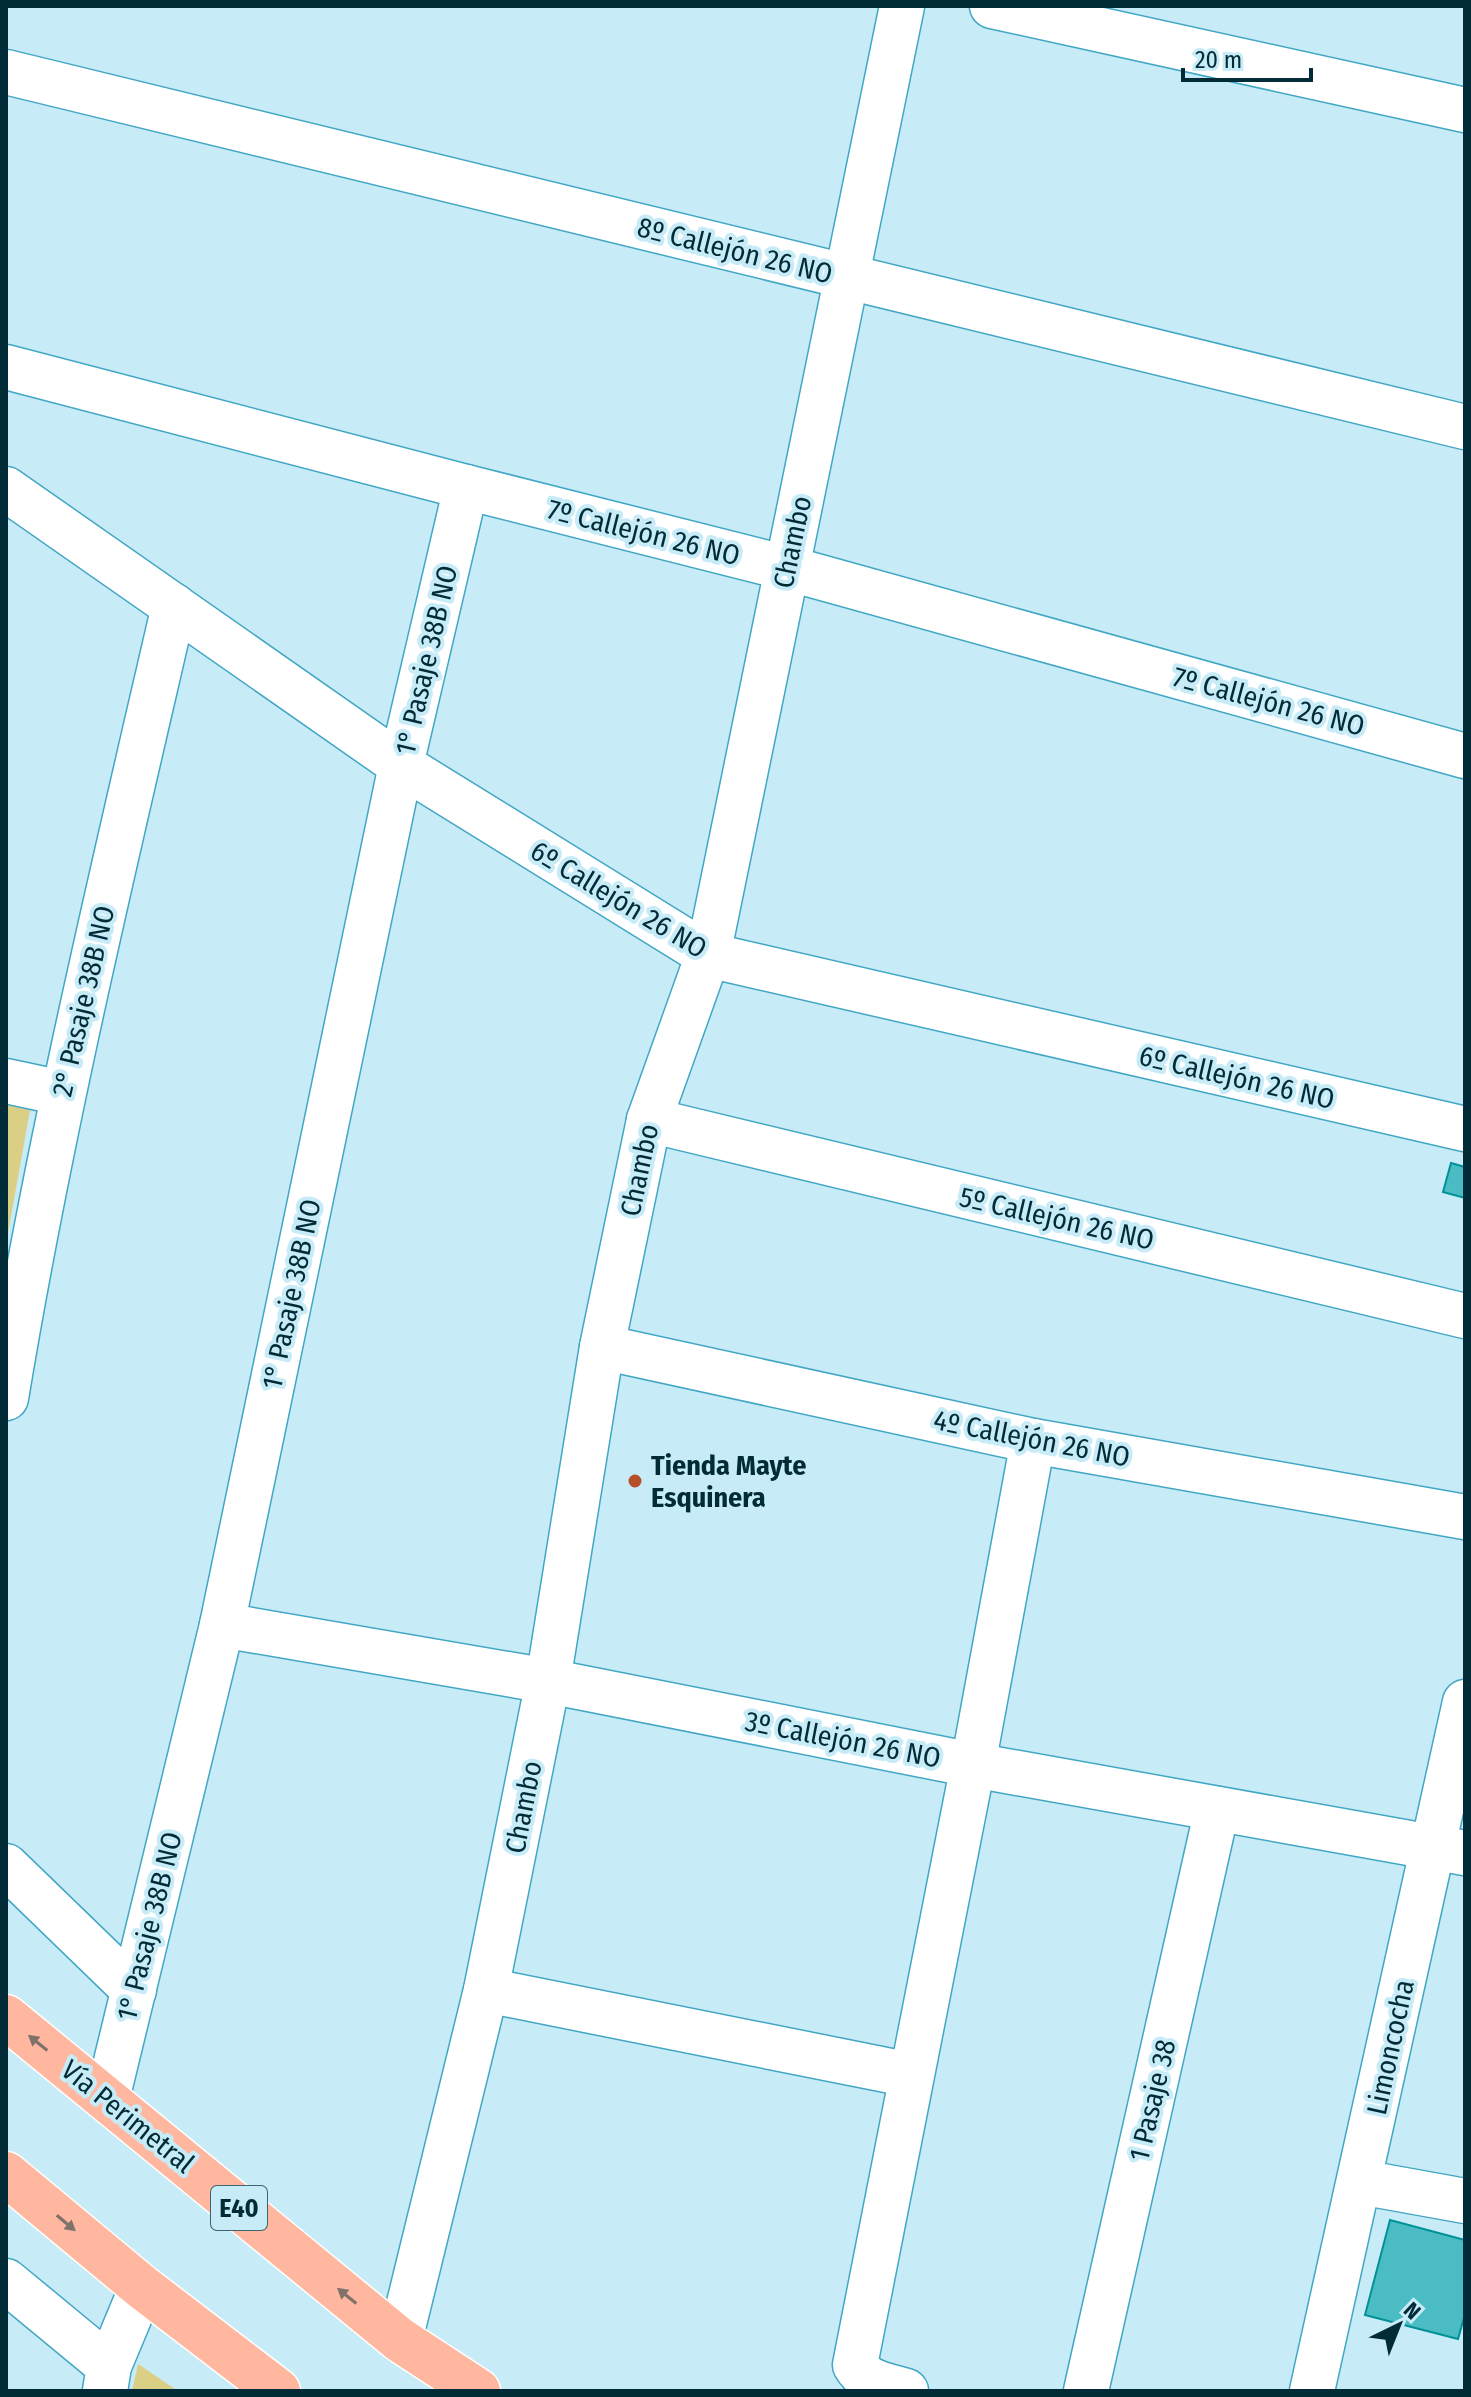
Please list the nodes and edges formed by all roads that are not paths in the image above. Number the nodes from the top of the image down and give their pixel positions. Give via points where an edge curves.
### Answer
1 (902, 6) edge
2 (992, 6) edge
3 (6, 72) edge
4 (1465, 110) edge
5 (847, 277) junction
6 (6, 367) edge
7 (1465, 427) edge
8 (466, 487) junction
9 (6, 489) edge
10 (787, 568) junction
11 (174, 606) junction
12 (1465, 756) edge
13 (401, 765) junction
14 (708, 955) junction
15 (6, 1081) edge
16 (62, 1093) junction
17 (649, 1120) junction
18 (1465, 1129) edge
19 (16, 1270) edge
20 (1465, 1316) edge
21 (602, 1347) junction
22 (6, 1398) edge
23 (1033, 1441) junction
24 (1465, 1517) edge
25 (222, 1625) junction
26 (548, 1681) junction
27 (1465, 1702) edge
28 (973, 1765) junction
29 (1217, 1809) junction
30 (1449, 1849) edge
31 (6, 1866) edge
32 (134, 1990) junction
33 (486, 1990) junction
34 (6, 2017) edge
35 (911, 2075) junction
36 (107, 2099) junction
37 (6, 2174) edge
38 (1360, 2182) junction
39 (1465, 2201) edge
40 (6, 2281) edge
41 (142, 2287) junction
42 (400, 2340) junction
43 (107, 2379) edge
44 (278, 2391) edge
45 (478, 2391) edge
46 (906, 2391) edge
47 (1086, 2391) edge
48 (1312, 2391) edge

1 - 5 street, Chambo
2 - 4 street
3 - 5 street, 8º Callejón 26 NO
5 - 7 street, 8º Callejón 26 NO
5 - 10 street, Chambo
6 - 8 street, 7º Callejón 26 NO
8 - 10 street, 7º Callejón 26 NO
8 - 13 street, 1° Pasaje 38B NO
9 - 11 street, 6º Callejón 26 NO
10 - 12 street, 7º Callejón 26 NO
10 - 14 street, Chambo
11 - 13 street, 6º Callejón 26 NO
11 - 16 street, 2° Pasaje 38B NO
13 - 14 street, 6º Callejón 26 NO
13 - 25 street, 1° Pasaje 38B NO
14 - 17 street, Chambo
14 - 18 street, 6º Callejón 26 NO
15 - 16 street
16 - 19 street, 2° Pasaje 38B NO
17 - 20 street, 5º Callejón 26 NO
17 - 21 street, Chambo
19 - 22 street, 2° Pasaje 38B NO
21 - 23 street, 4º Callejón 26 NO
21 - 26 street, Chambo
23 - 24 street, 4º Callejón 26 NO
23 - 28 street
25 - 26 street, 3º Callejón 26 NO
25 - 32 street, 1° Pasaje 38B NO
26 - 28 street, 3º Callejón 26 NO
26 - 33 street, Chambo
27 - 30 street, Limoncocha
28 - 29 street, 3º Callejón 26 NO
28 - 35 street
29 - 30 street, 3º Callejón 26 NO
29 - 47 street, 1 Pasaje 38
30 - 38 street, Limoncocha
31 - 32 street
32 - 36 street, 1° Pasaje 38B NO
33 - 35 street
33 - 42 street, Chambo
36 -> 34 highway, Vía Perimetral / E40
35 - 46 street via 855,2365 868,2379
42 -> 36 highway, Vía Perimetral / E40
37 -> 41 highway
38 - 39 street
38 - 48 street, Limoncocha
40 - 43 street
41 - 43 street
41 - 44 highway
42 - 45 highway, Vía Perimetral / E40

